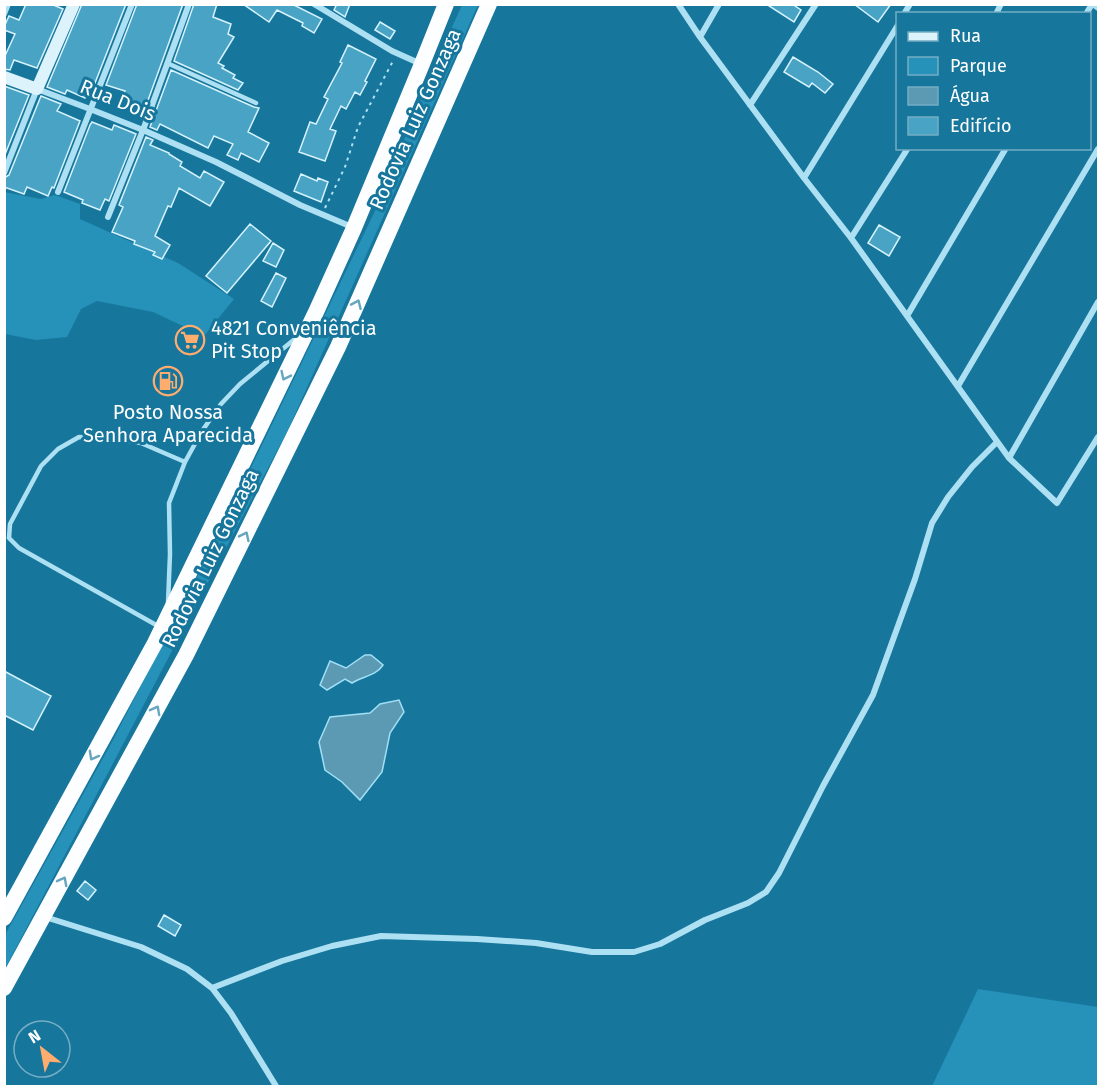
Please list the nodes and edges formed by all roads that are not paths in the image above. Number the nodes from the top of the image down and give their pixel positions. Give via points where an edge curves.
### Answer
1 (8, 4) edge
2 (74, 4) edge
3 (132, 4) edge
4 (189, 4) edge
5 (314, 4) edge
6 (446, 4) edge
7 (489, 4) edge
8 (678, 4) edge
9 (719, 4) edge
10 (816, 4) edge
11 (1092, 4) edge
12 (1098, 8) edge
13 (4, 14) edge
14 (896, 27) edge
15 (700, 37) junction
16 (167, 63) junction
17 (422, 64) junction
18 (4, 77) edge
19 (37, 89) junction
20 (256, 103) dead end
21 (750, 105) junction
22 (90, 109) junction
23 (142, 130) junction
24 (1098, 149) edge
25 (907, 150) edge
26 (1005, 150) edge
27 (4, 173) edge
28 (804, 178) junction
29 (58, 192) dead end
30 (108, 217) dead end
31 (354, 228) junction
32 (851, 238) junction
33 (1098, 302) edge
34 (316, 312) junction
35 (907, 316) junction
36 (958, 386) junction
37 (1098, 437) edge
38 (997, 442) junction
39 (1010, 458) junction
40 (185, 462) junction
41 (165, 620) junction
42 (7, 910) edge
43 (44, 916) junction
44 (4, 988) edge
45 (212, 988) junction
46 (276, 1086) edge

1 - 13 street
2 - 19 main road
3 - 22 street
4 - 16 street
5 - 17 street
6 - 17 highway, Rodovia Luiz Gonzaga
43 -> 7 highway, Rodovia Luiz Gonzaga via 186,655 338,347
8 - 15 street
9 - 15 street
10 - 21 street
11 - 12 street
14 - 28 street
15 - 21 street
16 - 20 lane
16 - 23 street
17 - 31 highway, Rodovia Luiz Gonzaga
18 - 19 main road, Rua Dois
19 - 22 street, Rua Dois
19 - 27 street
21 - 28 street
22 - 23 street, Rua Dois
22 - 29 street
23 - 30 street
23 - 31 street, Rua Dois
24 - 36 street
25 - 32 street
26 - 35 street
28 - 32 street
31 - 34 highway, Rodovia Luiz Gonzaga
32 - 35 street
33 - 39 street
34 - 40 lane via 295,338 221,404
34 -> 41 highway, Rodovia Luiz Gonzaga
35 - 36 street
36 - 38 street
37 - 39 street via 1057,503
38 - 39 street
38 - 45 street via 948,497 932,524 873,695 766,892 660,944 634,952 592,952 477,939 381,936 282,961
40 - 41 lane via 169,503
40 - 41 lane via 141,443 79,437 41,465 10,524 9,538 19,548
41 -> 42 highway, Rodovia Luiz Gonzaga
43 - 44 highway, Rodovia Luiz Gonzaga
43 - 45 street via 141,947 187,969
45 - 46 street

